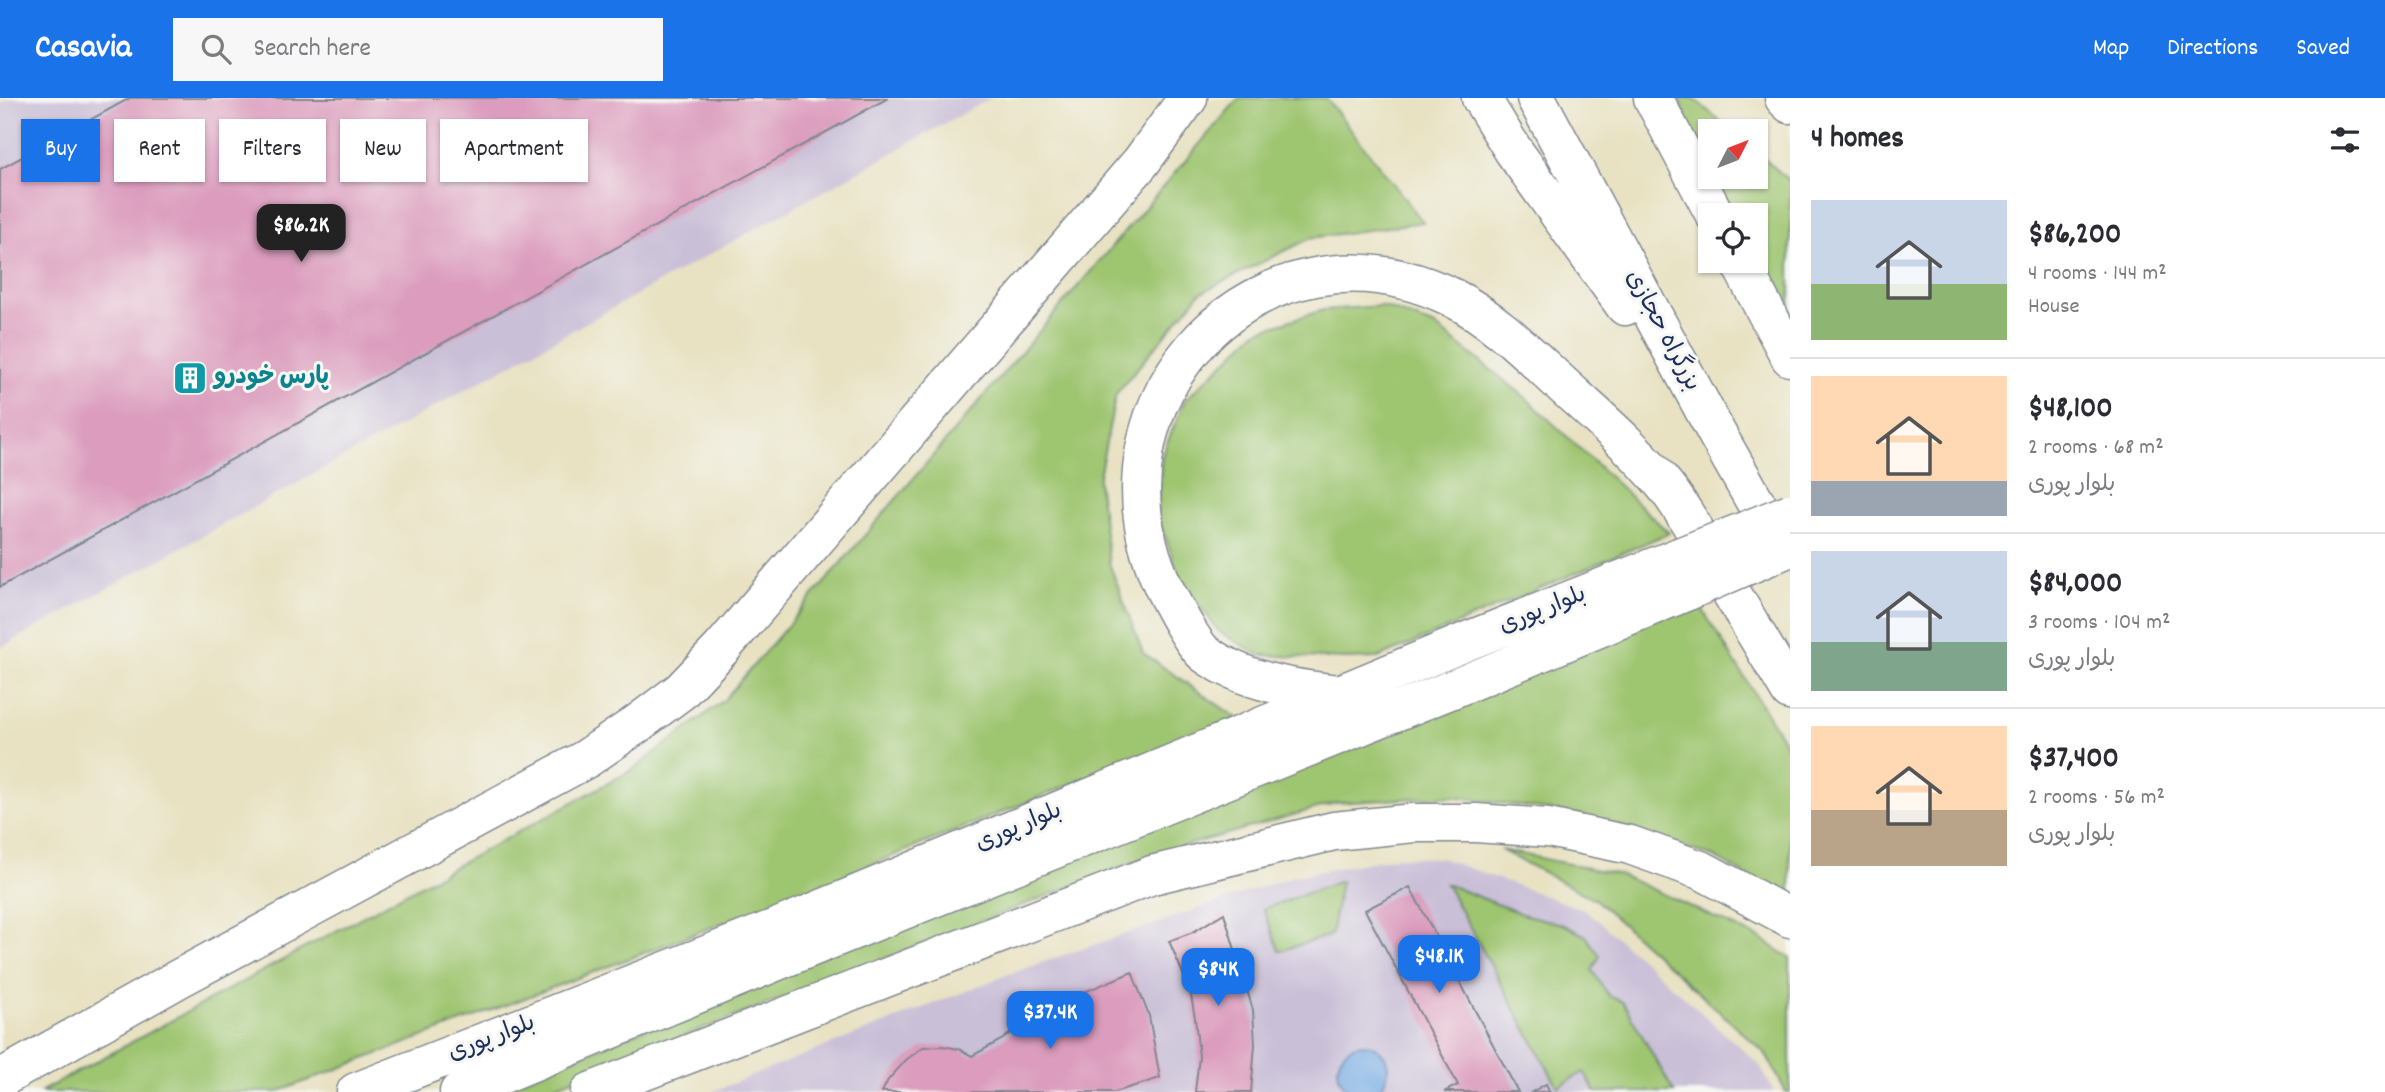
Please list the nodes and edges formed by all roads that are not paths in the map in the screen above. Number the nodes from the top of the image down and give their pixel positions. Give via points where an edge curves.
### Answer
1 (1188, 98) edge
2 (1481, 98) edge
3 (1536, 98) edge
4 (1653, 98) edge
5 (1672, 98) edge
6 (1784, 98) edge
7 (1790, 104) edge
8 (1689, 167) junction
9 (1708, 203) edge
10 (1745, 273) edge
11 (1790, 357) edge
12 (1717, 435) junction
13 (1790, 513) edge
14 (1790, 547) edge
15 (1790, 563) edge
16 (1684, 574) junction
17 (1790, 691) edge
18 (1340, 694) junction
19 (1790, 918) edge
20 (0, 1079) edge
21 (356, 1092) edge
22 (459, 1092) edge
23 (590, 1092) edge

1 - 20 main road via 1141,162 681,691 586,759
2 - 12 main road via 1513,150
3 - 12 main road, بزرگراه حجازی
4 - 8 main road
5 - 8 main road
6 - 7 main road
8 - 9 main road
10 - 11 main road
12 - 15 main road, بزرگراه حجازی
13 - 16 main road, bridge
14 - 16 main road, bridge
16 - 18 main road, بلوار پوری
16 - 22 main road, بلوار پوری via 1387,716
17 - 18 main road via 1666,487 1618,437 1531,356 1454,299 1419,285 1351,273 1282,286 1249,300 1194,348 1171,376 1157,404 1146,439 1140,486 1143,526 1154,568 1202,652 1238,672 1291,689
18 - 21 main road, بلوار پوری via 781,926
19 - 23 main road via 1703,871 1630,845 1548,828 1414,823 1334,831 1152,876

